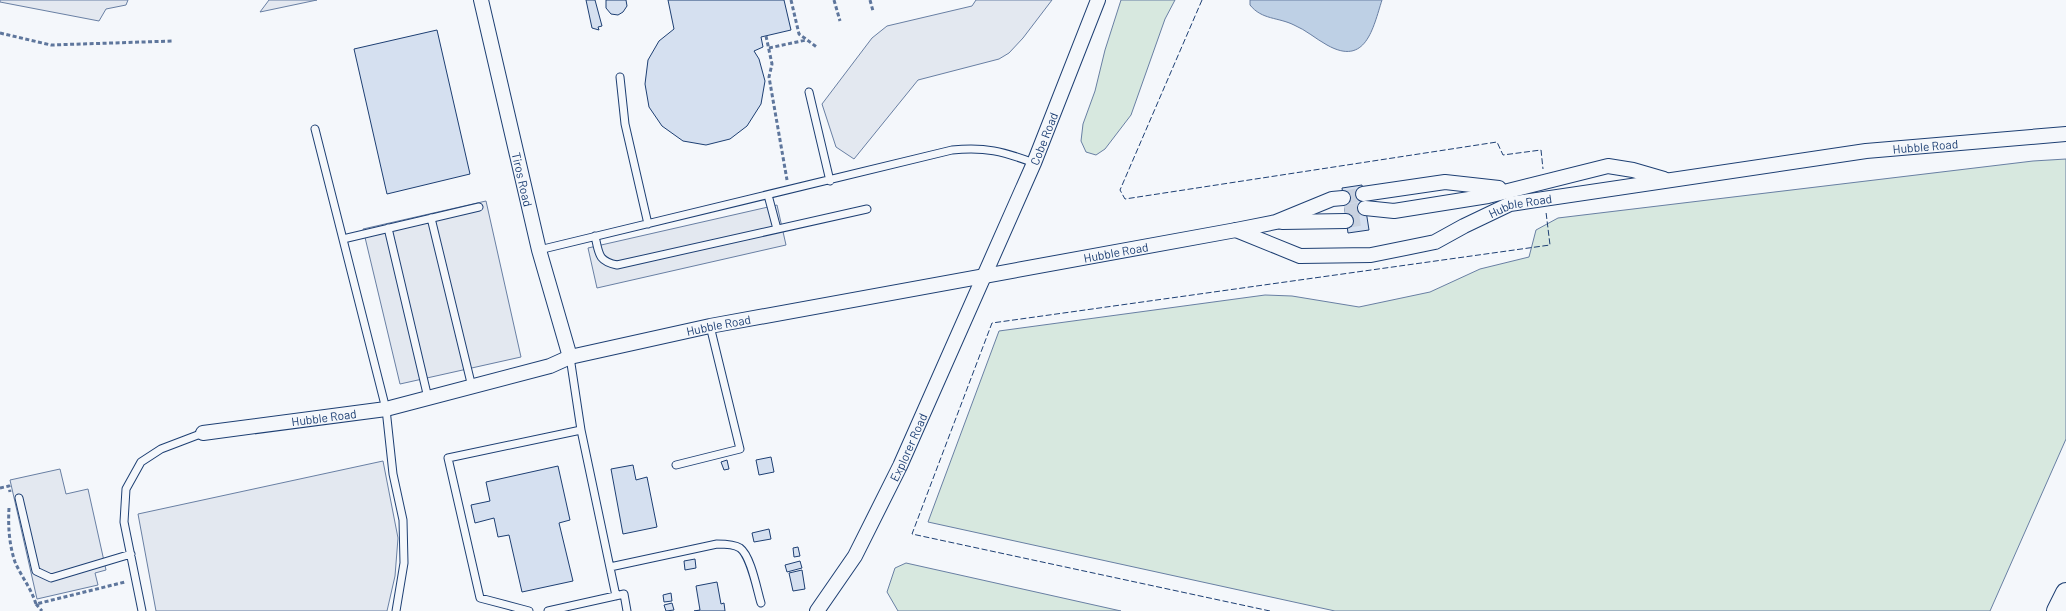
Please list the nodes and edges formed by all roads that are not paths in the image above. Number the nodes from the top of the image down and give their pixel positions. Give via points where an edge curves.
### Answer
1 (481, 0) edge
2 (1098, 0) edge
3 (620, 77) dead end
4 (809, 92) dead end
5 (315, 129) dead end
6 (2066, 134) edge
7 (1034, 163) junction
8 (1667, 180) junction
9 (830, 181) junction
10 (1512, 189) junction
11 (768, 195) junction
12 (479, 207) dead end
13 (867, 209) dead end
14 (431, 218) junction
15 (1276, 222) junction
16 (648, 224) junction
17 (388, 228) junction
18 (777, 229) junction
19 (1236, 230) junction
20 (595, 236) junction
21 (343, 239) junction
22 (539, 250) junction
23 (984, 275) junction
24 (710, 326) junction
25 (570, 357) junction
26 (472, 386) junction
27 (428, 398) junction
28 (386, 409) junction
29 (581, 430) junction
30 (203, 433) joint
31 (676, 465) dead end
32 (19, 498) dead end
33 (131, 554) junction
34 (610, 567) junction
35 (2066, 593) edge
36 (616, 596) junction
37 (761, 603) dead end
38 (570, 609) edge
39 (142, 611) edge
40 (396, 611) edge
41 (528, 611) edge
42 (548, 611) edge
43 (627, 611) edge
44 (817, 611) edge
45 (2057, 611) edge

1 - 22 street, Tiros Road
2 - 7 street, Cobe Road
3 - 16 lane via 625,124
4 - 9 lane
5 - 21 lane
6 - 8 street, Hubble Road via 1866,151
7 - 9 lane via 1005,152 978,148 952,150
7 - 23 street, Cobe Road
8 - 10 street, Hubble Road via 1608,166
8 - 19 street, Hubble Road via 1510,204 1435,242 1371,255 1300,256
9 - 11 lane
10 - 10 street, Hubble Road via 1394,211 1365,207 1445,182
11 - 16 lane
11 - 18 lane
12 - 14 lane
13 - 18 lane
14 - 17 lane
14 - 26 lane
15 - 15 street, Hubble Road via 1332,199 1345,210 1301,222
15 - 19 street, Hubble Road
16 - 20 lane
17 - 21 lane
17 - 27 lane
18 - 20 lane via 617,265 606,263 600,257
19 - 23 street, Hubble Road
20 - 22 lane
21 - 28 lane
22 - 25 street, Tiros Road
23 - 24 street, Hubble Road
23 - 44 street, Explorer Road via 875,520
24 - 25 street, Hubble Road
24 - 31 lane via 740,449
25 - 26 street, Hubble Road via 550,366
25 - 29 lane
26 - 27 street, Hubble Road
27 - 28 street, Hubble Road
28 - 30 street, Hubble Road
28 - 40 lane via 393,474 403,520 404,564
29 - 34 lane
29 - 41 lane via 448,458 480,598
30 - 33 lane via 161,449 141,462 126,489 124,522
32 - 33 lane via 36,571 51,578
33 - 39 lane
34 - 36 lane
34 - 37 lane via 717,544 733,546 741,548 746,556
35 - 45 main road
36 - 38 lane
36 - 43 lane via 624,594
38 - 42 lane

